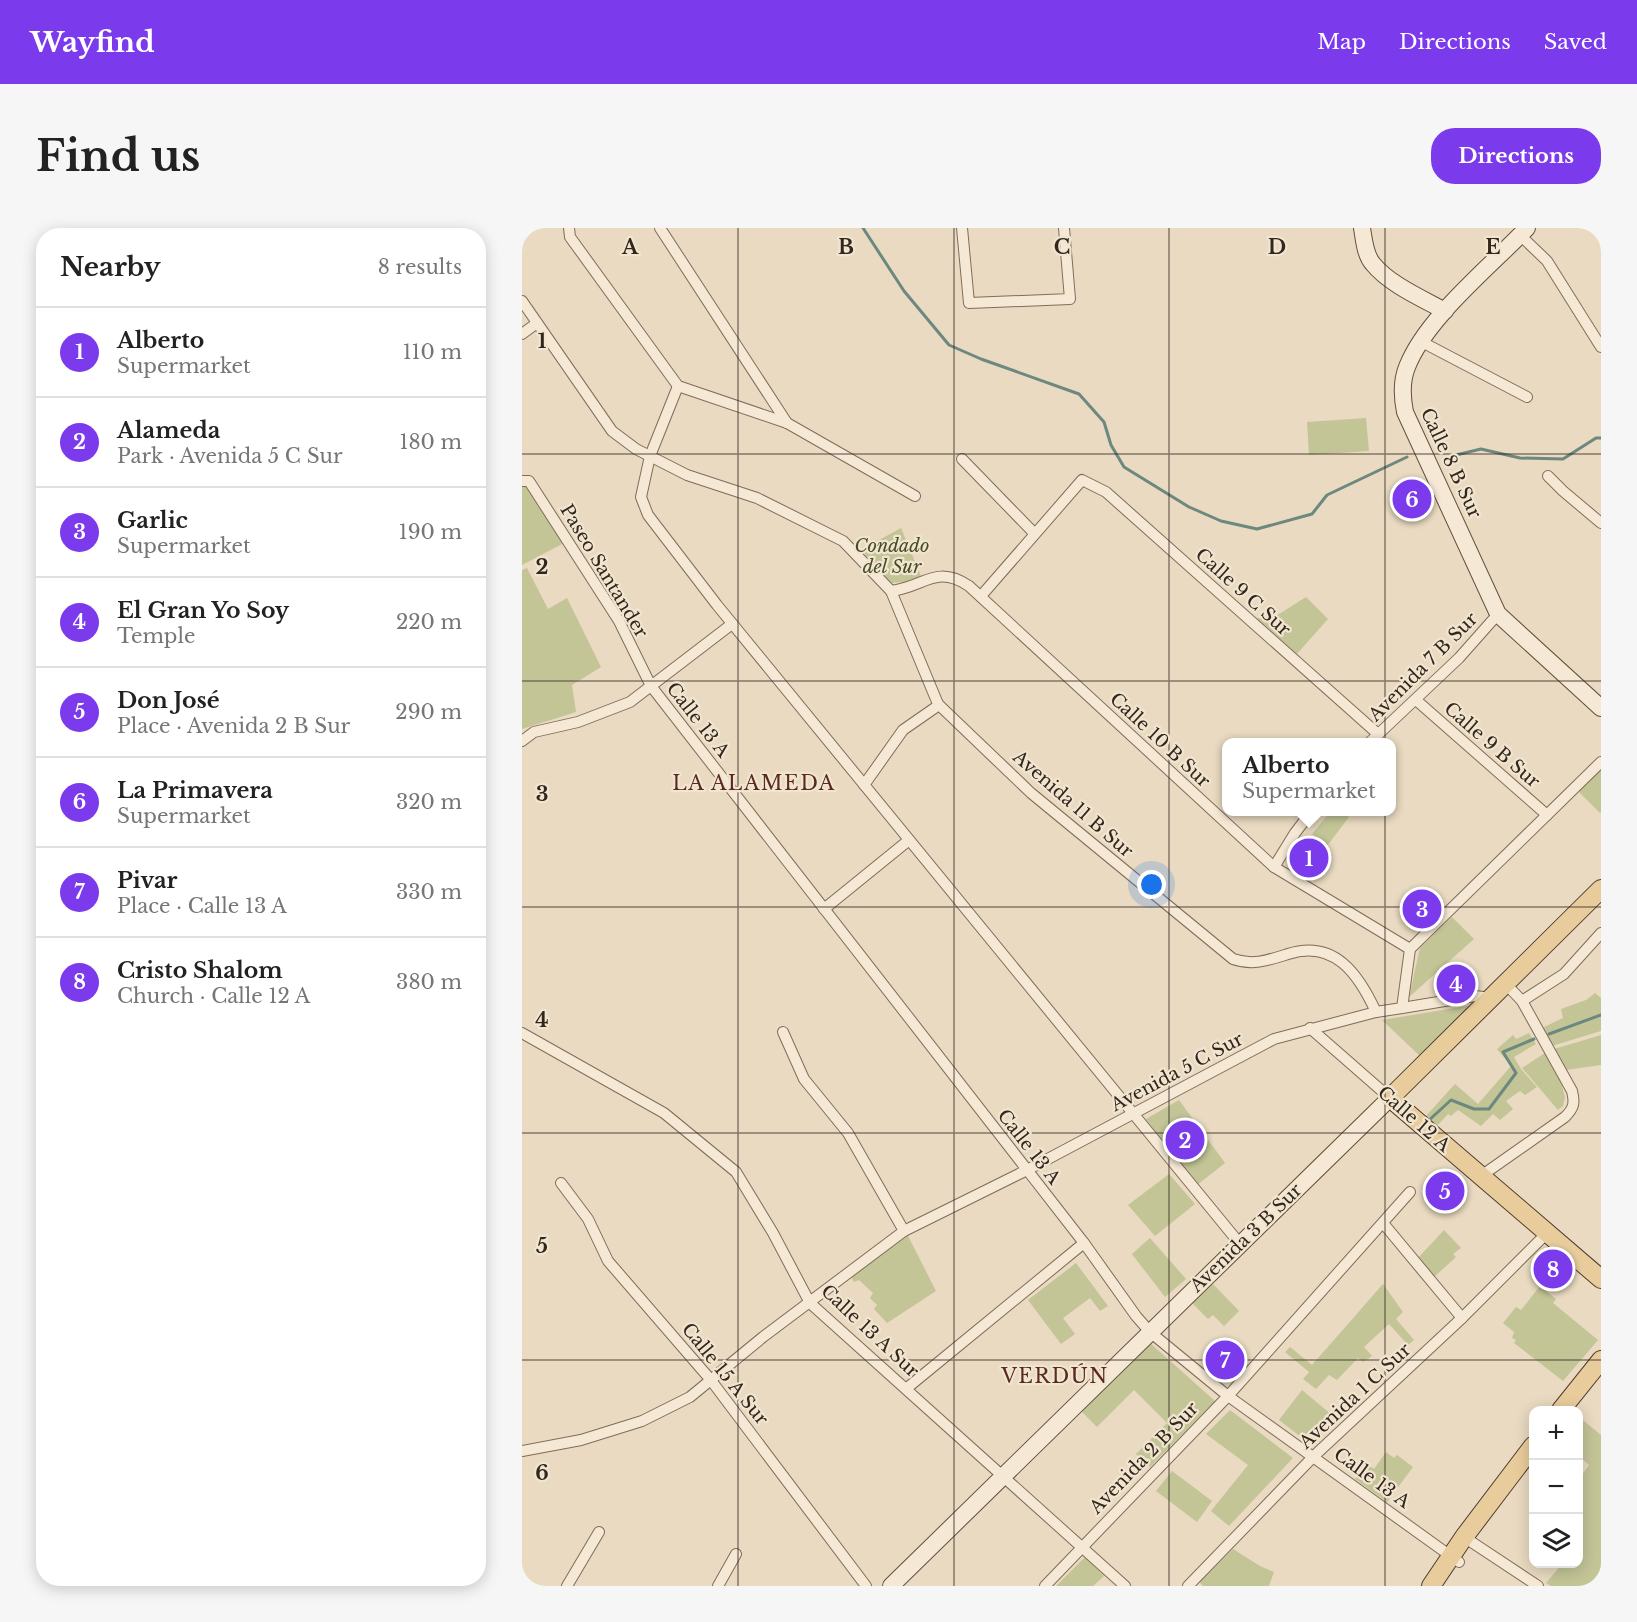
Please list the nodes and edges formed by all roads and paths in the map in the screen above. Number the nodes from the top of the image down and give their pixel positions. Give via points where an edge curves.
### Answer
1 (568, 228) edge
2 (660, 228) edge
3 (962, 228) edge
4 (1064, 228) edge
5 (1362, 228) edge
6 (1523, 231) edge
7 (522, 301) edge
8 (1445, 311) junction
9 (537, 323) junction
10 (522, 334) edge
11 (1420, 341) junction
12 (1601, 347) edge
13 (678, 386) junction
14 (1527, 397) dead end
15 (787, 423) junction
16 (650, 456) junction
17 (962, 459) dead end
18 (1548, 476) dead end
19 (522, 480) edge
20 (915, 496) dead end
21 (1601, 523) edge
22 (1034, 533) junction
23 (891, 591) junction
24 (981, 596) junction
25 (1498, 614) junction
26 (732, 624) junction
27 (651, 686) junction
28 (1416, 700) junction
29 (1599, 702) edge
30 (939, 705) junction
31 (1378, 734) junction
32 (1374, 738) edge
33 (522, 741) edge
34 (1601, 762) edge
35 (864, 785) junction
36 (1546, 815) junction
37 (1308, 816) edge
38 (909, 840) junction
39 (1274, 867) junction
40 (1601, 889) edge
41 (824, 909) junction
42 (1601, 933) edge
43 (1410, 949) junction
44 (1506, 983) junction
45 (1491, 998) junction
46 (1522, 1001) junction
47 (1402, 1008) junction
48 (1376, 1012) junction
49 (1310, 1028) junction
50 (783, 1032) dead end
51 (522, 1033) edge
52 (1397, 1104) junction
53 (1133, 1114) junction
54 (1027, 1170) junction
55 (1481, 1176) junction
56 (561, 1183) dead end
57 (1410, 1192) dead end
58 (1383, 1223) junction
59 (904, 1231) junction
60 (1547, 1233) junction
61 (1084, 1243) junction
62 (1240, 1244) junction
63 (1601, 1279) edge
64 (810, 1303) junction
65 (1462, 1318) junction
66 (1150, 1332) junction
67 (1601, 1360) edge
68 (1601, 1373) edge
69 (710, 1379) junction
70 (907, 1388) junction
71 (1228, 1396) junction
72 (1564, 1406) edge
73 (1575, 1406) edge
74 (522, 1451) edge
75 (1529, 1452) edge
76 (1314, 1456) junction
77 (1529, 1466) edge
78 (1003, 1477) junction
79 (599, 1532) dead end
80 (1467, 1540) junction
81 (1082, 1548) junction
82 (736, 1554) dead end
83 (1455, 1559) junction
84 (567, 1586) edge
85 (718, 1586) edge
86 (866, 1586) edge
87 (891, 1586) edge
88 (1046, 1586) edge
89 (1125, 1586) edge
90 (1188, 1586) edge
91 (1431, 1586) edge
92 (1443, 1586) edge
93 (1538, 1586) edge

1 - 13 street via 570,237
2 - 15 street
3 - 4 street via 969,303 1070,299
5 - 8 street via 1373,264 1407,290
6 - 8 street, Calle 8 B Sur
6 - 12 street via 1547,261
7 - 9 street
8 - 11 street, Calle 8 B Sur
9 - 10 street
9 - 16 street via 612,431
11 - 14 street
11 - 25 street, Calle 8 B Sur via 1406,368 1402,393 1405,412
13 - 15 street
13 - 16 street
15 - 20 street
16 - 23 street via 687,475 758,498 843,541
16 - 26 street via 641,497 648,515
17 - 22 street
18 - 21 street
19 - 27 street, Paseo Santander via 529,481 619,621
22 - 24 street
22 - 31 street, Calle 9 C Sur via 1082,480 1106,492
23 - 24 street, Calle 10 B Sur via 942,576 959,580
23 - 30 street, Avenida 11 B Sur
24 - 39 street, Calle 10 B Sur
25 - 28 street, Avenida 7 B Sur
25 - 29 street, Calle 8 B Sur
26 - 27 street
26 - 35 street
27 - 33 street via 630,702 578,722 534,732
27 - 41 street, Calle 13 A
28 - 31 street, Avenida 7 B Sur
28 - 36 street, Calle 9 B Sur
30 - 35 street via 903,730
30 - 48 street, Avenida 11 B Sur via 1031,794 1233,959 1246,963 1298,951 1324,953 1353,972
31 - 32 street, Avenida 7 B Sur
34 - 36 street
35 - 38 street
36 - 43 street
37 - 39 street
38 - 41 street
38 - 53 street
39 - 43 street, Calle 10 B Sur
40 - 44 main road, Avenida 3 B Sur
41 - 54 street, Calle 13 A
42 - 46 street via 1564,974
43 - 47 street
44 - 45 main road, Avenida 3 B Sur
44 - 46 street
45 - 47 street, Avenida 5 C Sur via 1475,996
45 - 52 main road, Avenida 3 B Sur via 1404,1083
46 - 55 street via 1575,1102 1565,1117
47 - 48 street, Avenida 5 C Sur
48 - 49 street, Avenida 5 C Sur
49 - 52 street, Calle 12 A
49 - 53 street, Avenida 5 C Sur via 1274,1039
50 - 59 street via 804,1079 848,1133
51 - 64 street, Calle 13 A Sur via 664,1113 735,1172
52 - 55 main road, Calle 12 A
52 - 62 street, Avenida 3 B Sur
53 - 54 street, Avenida 5 C Sur
53 - 62 street
54 - 59 street, Avenida 5 C Sur
54 - 61 street, Calle 13 A
55 - 60 main road, Calle 12 A
56 - 69 street, Calle 15 A Sur via 588,1220 608,1261
57 - 58 street, Avenida 2 B Sur
58 - 65 street
58 - 71 street, Avenida 2 B Sur
59 - 64 street, Avenida 5 C Sur
60 - 63 main road, Calle 12 A
60 - 65 street, Avenida 1 C Sur
61 - 66 street, Calle 13 A
61 - 70 street
62 - 66 street, Avenida 3 B Sur
64 - 69 street, Avenida 5 C Sur
64 - 70 street, Calle 13 A Sur
65 - 76 street, Avenida 1 C Sur
66 - 71 street, Calle 13 A
66 - 78 street, Avenida 3 B Sur
67 - 72 main road
68 - 73 main road
69 - 74 street, Avenida 5 C Sur via 690,1397 642,1421 581,1440
69 - 86 street, Calle 15 A Sur
70 - 78 street, Calle 13 A Sur
71 - 76 street, Calle 13 A
71 - 81 street, Avenida 2 B Sur
75 - 80 main road
76 - 83 street, Calle 13 A
76 - 90 street, Avenida 1 C Sur
77 - 80 main road
78 - 81 street, Calle 13 A Sur
78 - 87 street, Avenida 3 B Sur
79 - 84 street
80 - 83 main road
80 - 93 street
81 - 88 street, Avenida 2 B Sur
81 - 89 street, Calle 13 A Sur
82 - 85 street
83 - 91 main road
83 - 92 main road

